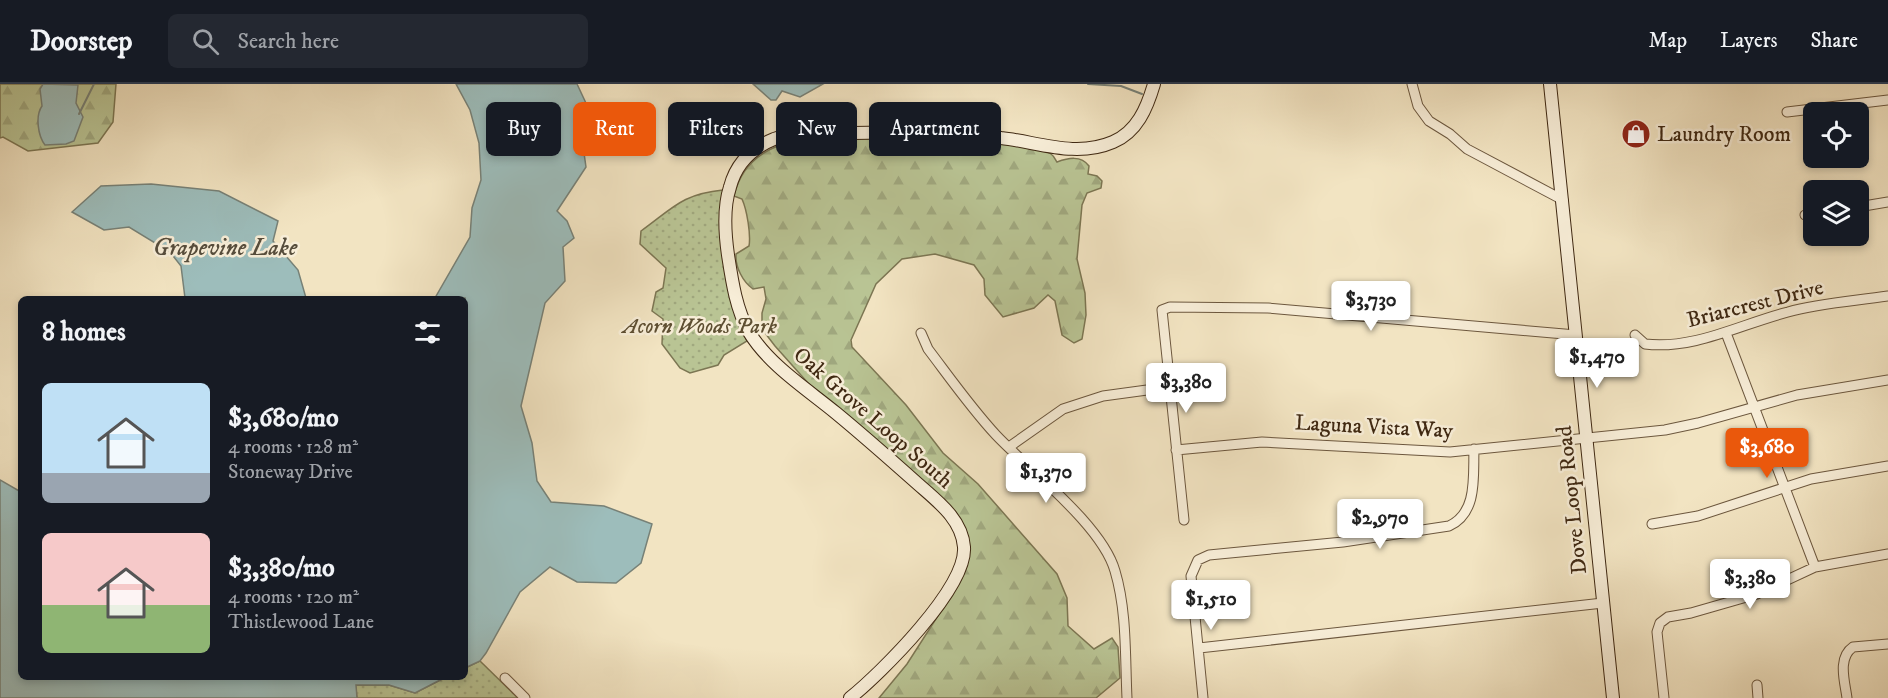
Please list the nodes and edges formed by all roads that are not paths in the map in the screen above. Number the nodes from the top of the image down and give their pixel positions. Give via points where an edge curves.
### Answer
1 (1154, 84) edge
2 (1412, 84) edge
3 (1550, 84) edge
4 (1888, 100) edge
5 (1787, 112) dead end
6 (1563, 200) junction
7 (1888, 202) edge
8 (1869, 205) edge
9 (1888, 296) edge
10 (921, 333) dead end
11 (1726, 333) junction
12 (1576, 335) junction
13 (1635, 335) dead end
14 (1888, 380) edge
15 (1169, 387) junction
16 (1756, 407) junction
17 (1587, 438) junction
18 (1009, 447) junction
19 (1176, 450) junction
20 (1474, 450) junction
21 (1888, 466) edge
22 (1786, 487) junction
23 (1184, 520) dead end
24 (1652, 524) dead end
25 (1888, 554) edge
26 (1815, 567) junction
27 (1604, 603) junction
28 (1888, 644) edge
29 (1199, 648) junction
30 (505, 678) dead end
31 (1757, 685) dead end
32 (525, 698) edge
33 (850, 698) edge
34 (1127, 698) edge
35 (1203, 698) edge
36 (1613, 698) edge
37 (1664, 698) edge
38 (1758, 698) edge
39 (1847, 698) edge

1 - 33 street, Oak Grove Loop South via 1145,110 1133,128 1100,146 1060,149 1000,137 941,133 805,133 763,144 751,152 735,173 727,202 727,247 735,291 749,332 779,366 947,511 962,536 963,555 958,573 931,613 892,659
2 - 6 street via 1418,106 1429,121 1467,149
3 - 6 street, Dove Loop Road
4 - 5 street
6 - 12 street, Dove Loop Road
7 - 8 street
9 - 11 street, Briarcrest Drive via 1790,311
10 - 18 street via 928,349
11 - 13 street, Briarcrest Drive via 1656,345 1645,344
11 - 16 street
12 - 15 street via 1268,308 1170,307 1162,310
12 - 17 street, Dove Loop Road
14 - 16 street, Laguna Vista Way via 1807,392
15 - 18 street via 1103,396 1063,409
15 - 19 street
16 - 17 street, Laguna Vista Way via 1665,430
16 - 22 street
17 - 20 street, Laguna Vista Way
17 - 27 street, Dove Loop Road
18 - 34 street via 1087,526 1115,570
19 - 20 street, Laguna Vista Way via 1262,441 1427,452
19 - 23 street
20 - 29 street via 1471,499 1461,518 1449,526 1343,542 1209,555 1198,560 1191,576
21 - 22 street
22 - 24 street via 1698,516
22 - 26 street
25 - 26 street
26 - 37 street via 1757,594 1668,617 1660,623
27 - 29 street
27 - 36 street, Dove Loop Road
28 - 39 street via 1853,647 1848,651 1843,664
29 - 35 street
30 - 32 street
31 - 38 street

